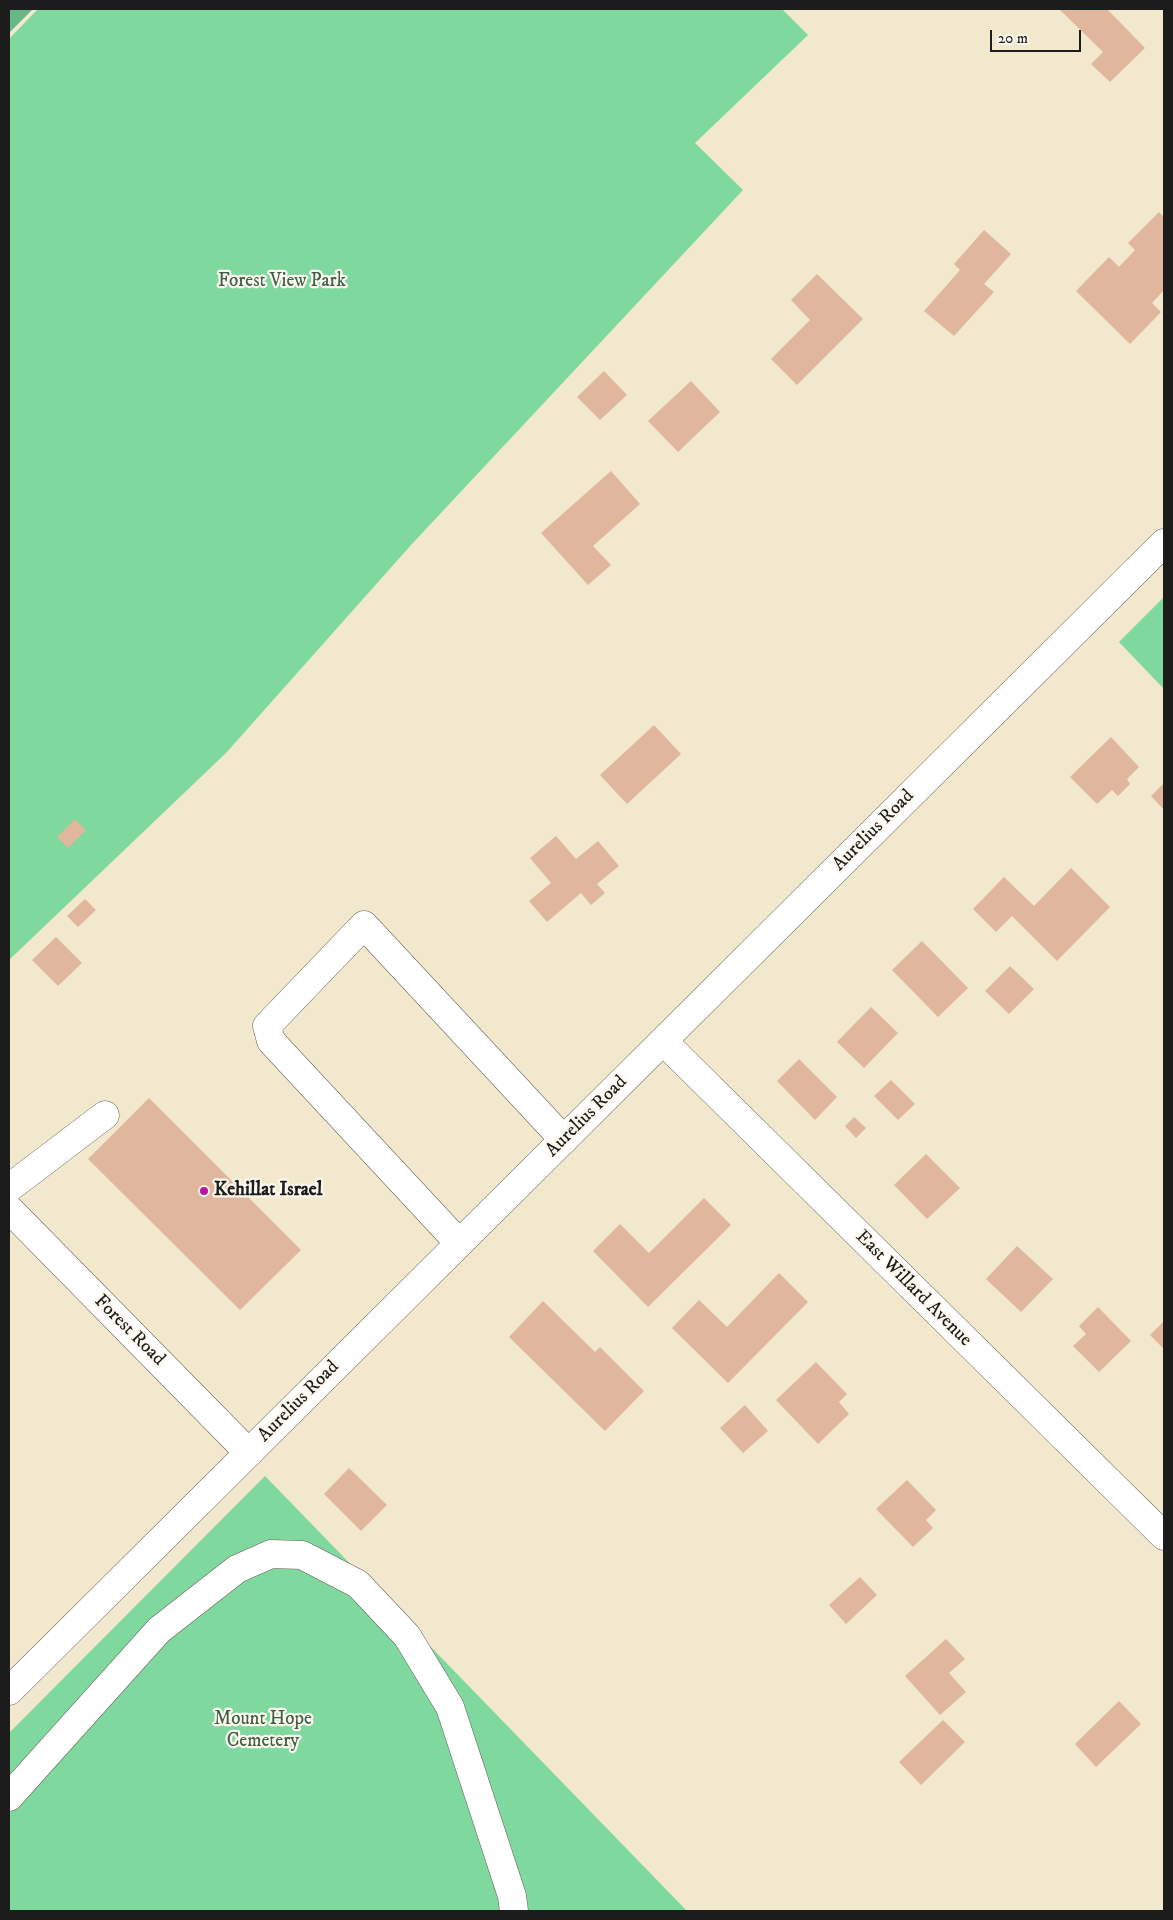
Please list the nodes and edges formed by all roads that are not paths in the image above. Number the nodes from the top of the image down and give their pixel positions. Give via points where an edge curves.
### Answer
1 (1164, 543) edge
2 (662, 1042) junction
3 (105, 1115) dead end
4 (564, 1140) junction
5 (9, 1188) edge
6 (9, 1210) edge
7 (459, 1243) junction
8 (249, 1453) junction
9 (1164, 1536) edge
10 (9, 1691) edge
11 (9, 1797) edge
12 (514, 1911) edge

1 - 2 street, Aurelius Road
2 - 4 street, Aurelius Road
2 - 9 street, East Willard Avenue
3 - 5 street
4 - 7 street, Aurelius Road
4 - 7 street via 364,925 267,1026 271,1041
6 - 8 street, Forest Road
7 - 8 street, Aurelius Road
8 - 10 street, Aurelius Road
11 - 12 street via 159,1630 237,1569 271,1554 302,1555 358,1584 406,1636 450,1707 512,1896

